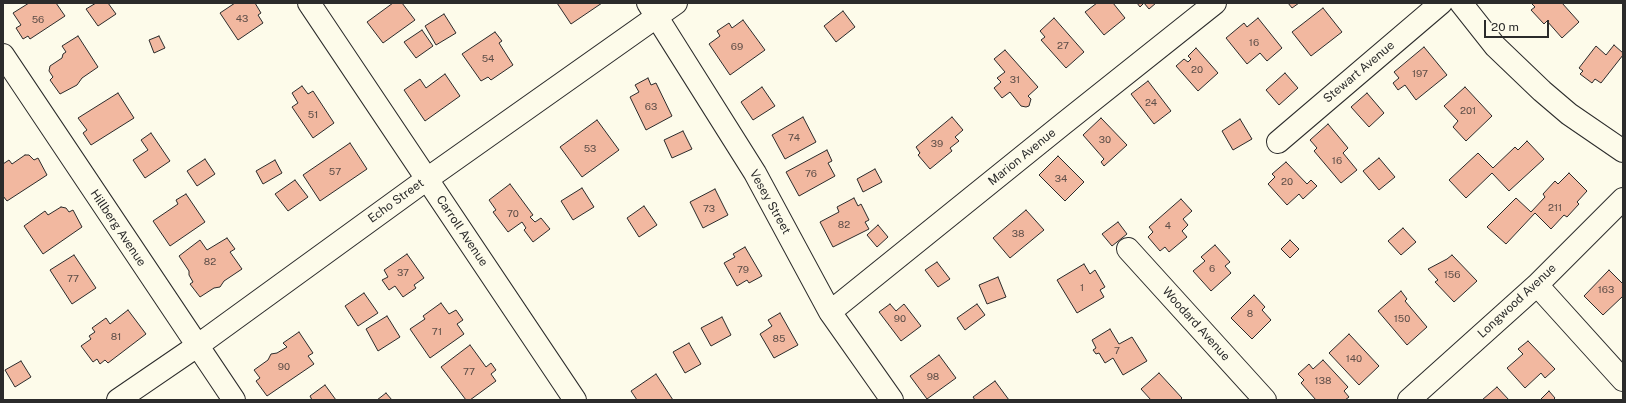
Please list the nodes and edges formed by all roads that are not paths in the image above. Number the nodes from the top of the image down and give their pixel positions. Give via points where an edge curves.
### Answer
1 (309, 3) edge
2 (676, 3) edge
3 (1214, 3) edge
4 (1441, 3) edge
5 (1460, 3) edge
6 (652, 10) edge
7 (3, 55) edge
8 (1278, 142) dead end
9 (1623, 151) edge
10 (427, 179) junction
11 (1623, 199) edge
12 (1128, 249) dead end
13 (1537, 285) junction
14 (830, 312) junction
15 (197, 346) junction
16 (1623, 380) edge
17 (118, 400) edge
18 (234, 400) edge
19 (575, 400) edge
20 (892, 400) edge
21 (1264, 400) edge
22 (1409, 400) edge

1 - 10 street, Carroll Avenue
2 - 6 street, Echo Street
3 - 14 street, Marion Avenue
4 - 8 street, Stewart Avenue
5 - 9 street via 1495,46 1542,91 1569,114
6 - 10 street, Echo Street
6 - 14 street, Vesey Street via 755,173
7 - 15 street, Hillberg Avenue
10 - 15 street, Echo Street
10 - 19 street, Carroll Avenue
11 - 13 street, Longwood Avenue
12 - 21 street, Woodard Avenue
13 - 16 street
13 - 22 street, Longwood Avenue
14 - 20 street, Vesey Street
15 - 17 street, Echo Street
15 - 18 street, Hillberg Avenue

